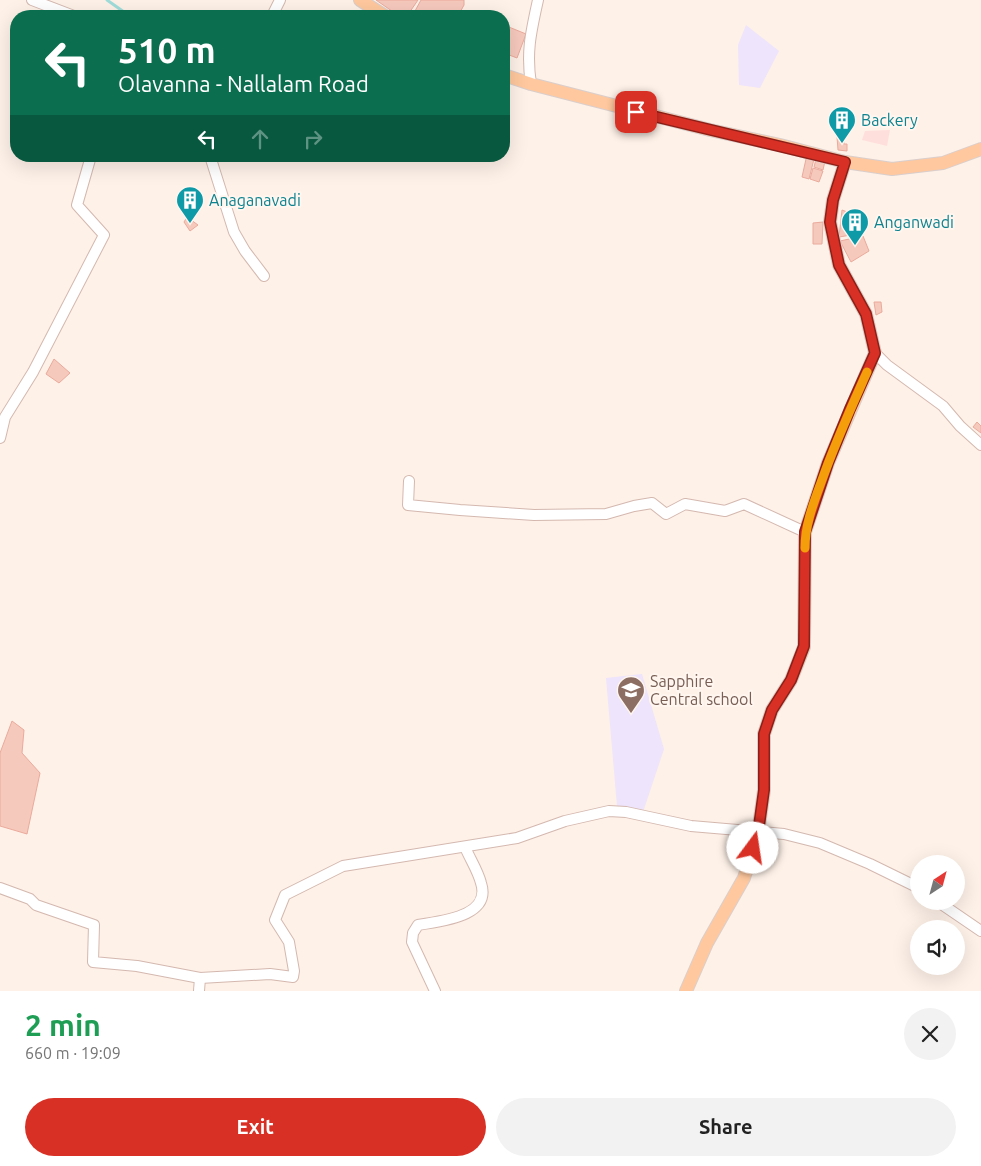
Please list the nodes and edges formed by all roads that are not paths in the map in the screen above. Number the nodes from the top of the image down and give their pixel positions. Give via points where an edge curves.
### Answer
1 (32, 0) edge
2 (360, 0) edge
3 (538, 0) edge
4 (58, 10) edge
5 (376, 10) edge
6 (510, 77) edge
7 (531, 84) junction
8 (981, 149) edge
9 (89, 162) edge
10 (212, 162) edge
11 (845, 162) junction
12 (264, 276) dead end
13 (875, 353) junction
14 (0, 438) edge
15 (981, 445) edge
16 (409, 481) dead end
17 (805, 532) junction
18 (758, 833) junction
19 (465, 847) junction
20 (910, 884) edge
21 (0, 888) edge
22 (950, 910) edge
23 (981, 931) edge
24 (200, 978) junction
25 (199, 991) edge
26 (435, 991) edge
27 (686, 991) edge

1 - 4 street
2 - 5 main road
3 - 7 street via 528,62
6 - 7 main road
7 - 11 main road
8 - 11 main road via 943,162 892,169
9 - 14 street via 77,205 104,235 33,372 5,417
10 - 12 street via 234,232
11 - 13 main road via 830,222 839,265 866,314
13 - 15 street via 943,406
13 - 17 main road via 828,463
16 - 17 street via 408,505 534,515 606,514 652,503 666,514 685,504 725,511 744,504
17 - 18 main road via 804,646 791,680 772,710 764,734 764,790
18 - 19 street via 691,826 608,811 565,821 516,838
18 - 20 street via 784,834 820,843
18 - 27 main road via 744,878 707,943
19 - 24 street via 343,866 285,895 275,920 289,942 293,978 270,974
19 - 26 street via 482,884 478,905 463,916 418,925 413,933 412,942
21 - 24 street via 30,899 36,905 94,925 93,962 137,966
22 - 23 street
24 - 25 street

